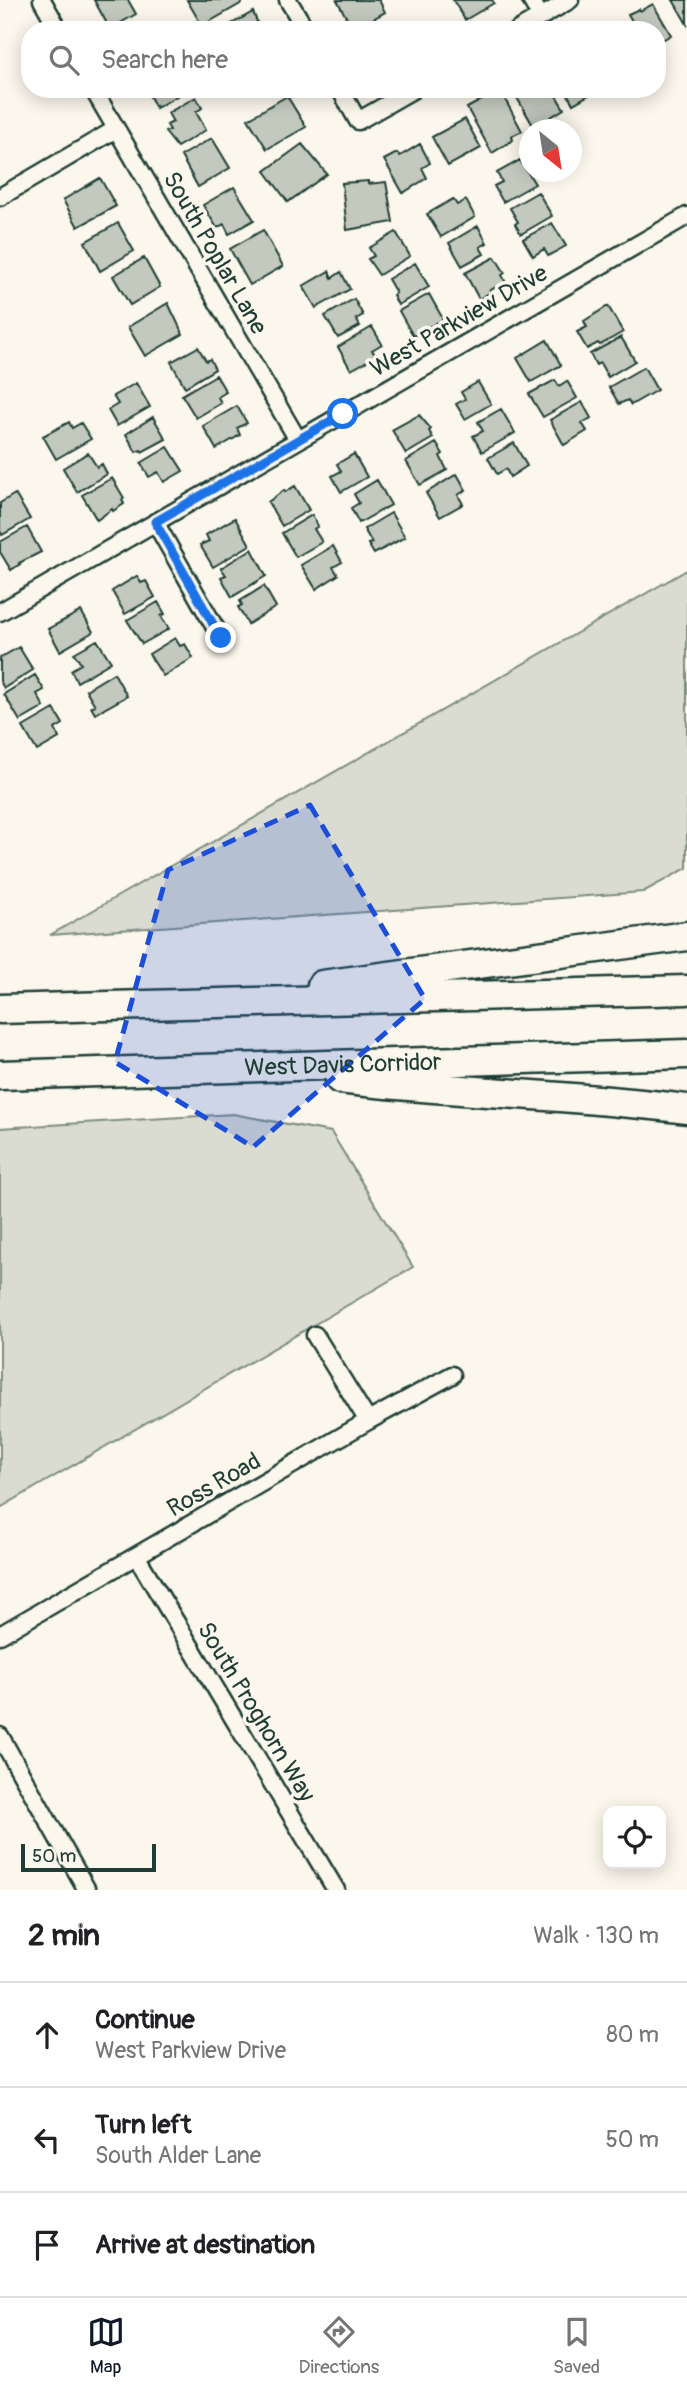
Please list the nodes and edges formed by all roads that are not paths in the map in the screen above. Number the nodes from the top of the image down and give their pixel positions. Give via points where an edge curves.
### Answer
1 (42, 0) edge
2 (288, 0) edge
3 (531, 0) edge
4 (570, 0) edge
5 (541, 17) junction
6 (54, 21) edge
7 (301, 21) edge
8 (534, 21) edge
9 (98, 98) edge
10 (345, 98) edge
11 (398, 98) edge
12 (116, 129) junction
13 (0, 197) edge
14 (687, 216) edge
15 (298, 440) junction
16 (155, 522) junction
17 (0, 612) edge
18 (221, 638) dead end
19 (687, 936) edge
20 (687, 990) edge
21 (201, 1004) junction
22 (0, 1009) edge
23 (687, 1054) edge
24 (251, 1067) junction
25 (0, 1075) edge
26 (687, 1108) edge
27 (315, 1335) dead end
28 (452, 1375) dead end
29 (368, 1421) junction
30 (137, 1557) junction
31 (0, 1635) edge
32 (0, 1736) edge
33 (87, 1890) edge
34 (336, 1890) edge

1 - 6 street
2 - 7 street
3 - 5 street
4 - 5 street
5 - 8 street
9 - 12 street, South Poplar Lane
10 - 11 street via 358,121
12 - 13 street
12 - 15 street, South Poplar Lane
14 - 15 street, West Parkview Drive
15 - 16 street, West Parkview Drive
16 - 17 street, West Parkview Drive
16 - 18 street
19 - 21 highway
20 - 21 highway
21 - 22 highway
23 - 24 highway, West Davis Corridor
24 - 25 highway, West Davis Corridor
24 - 26 highway via 416,1087
27 - 29 street
28 - 29 street, Ross Road
29 - 30 street, Ross Road
30 - 31 street, Ross Road
30 - 34 street, South Proghorn Way
32 - 33 street

